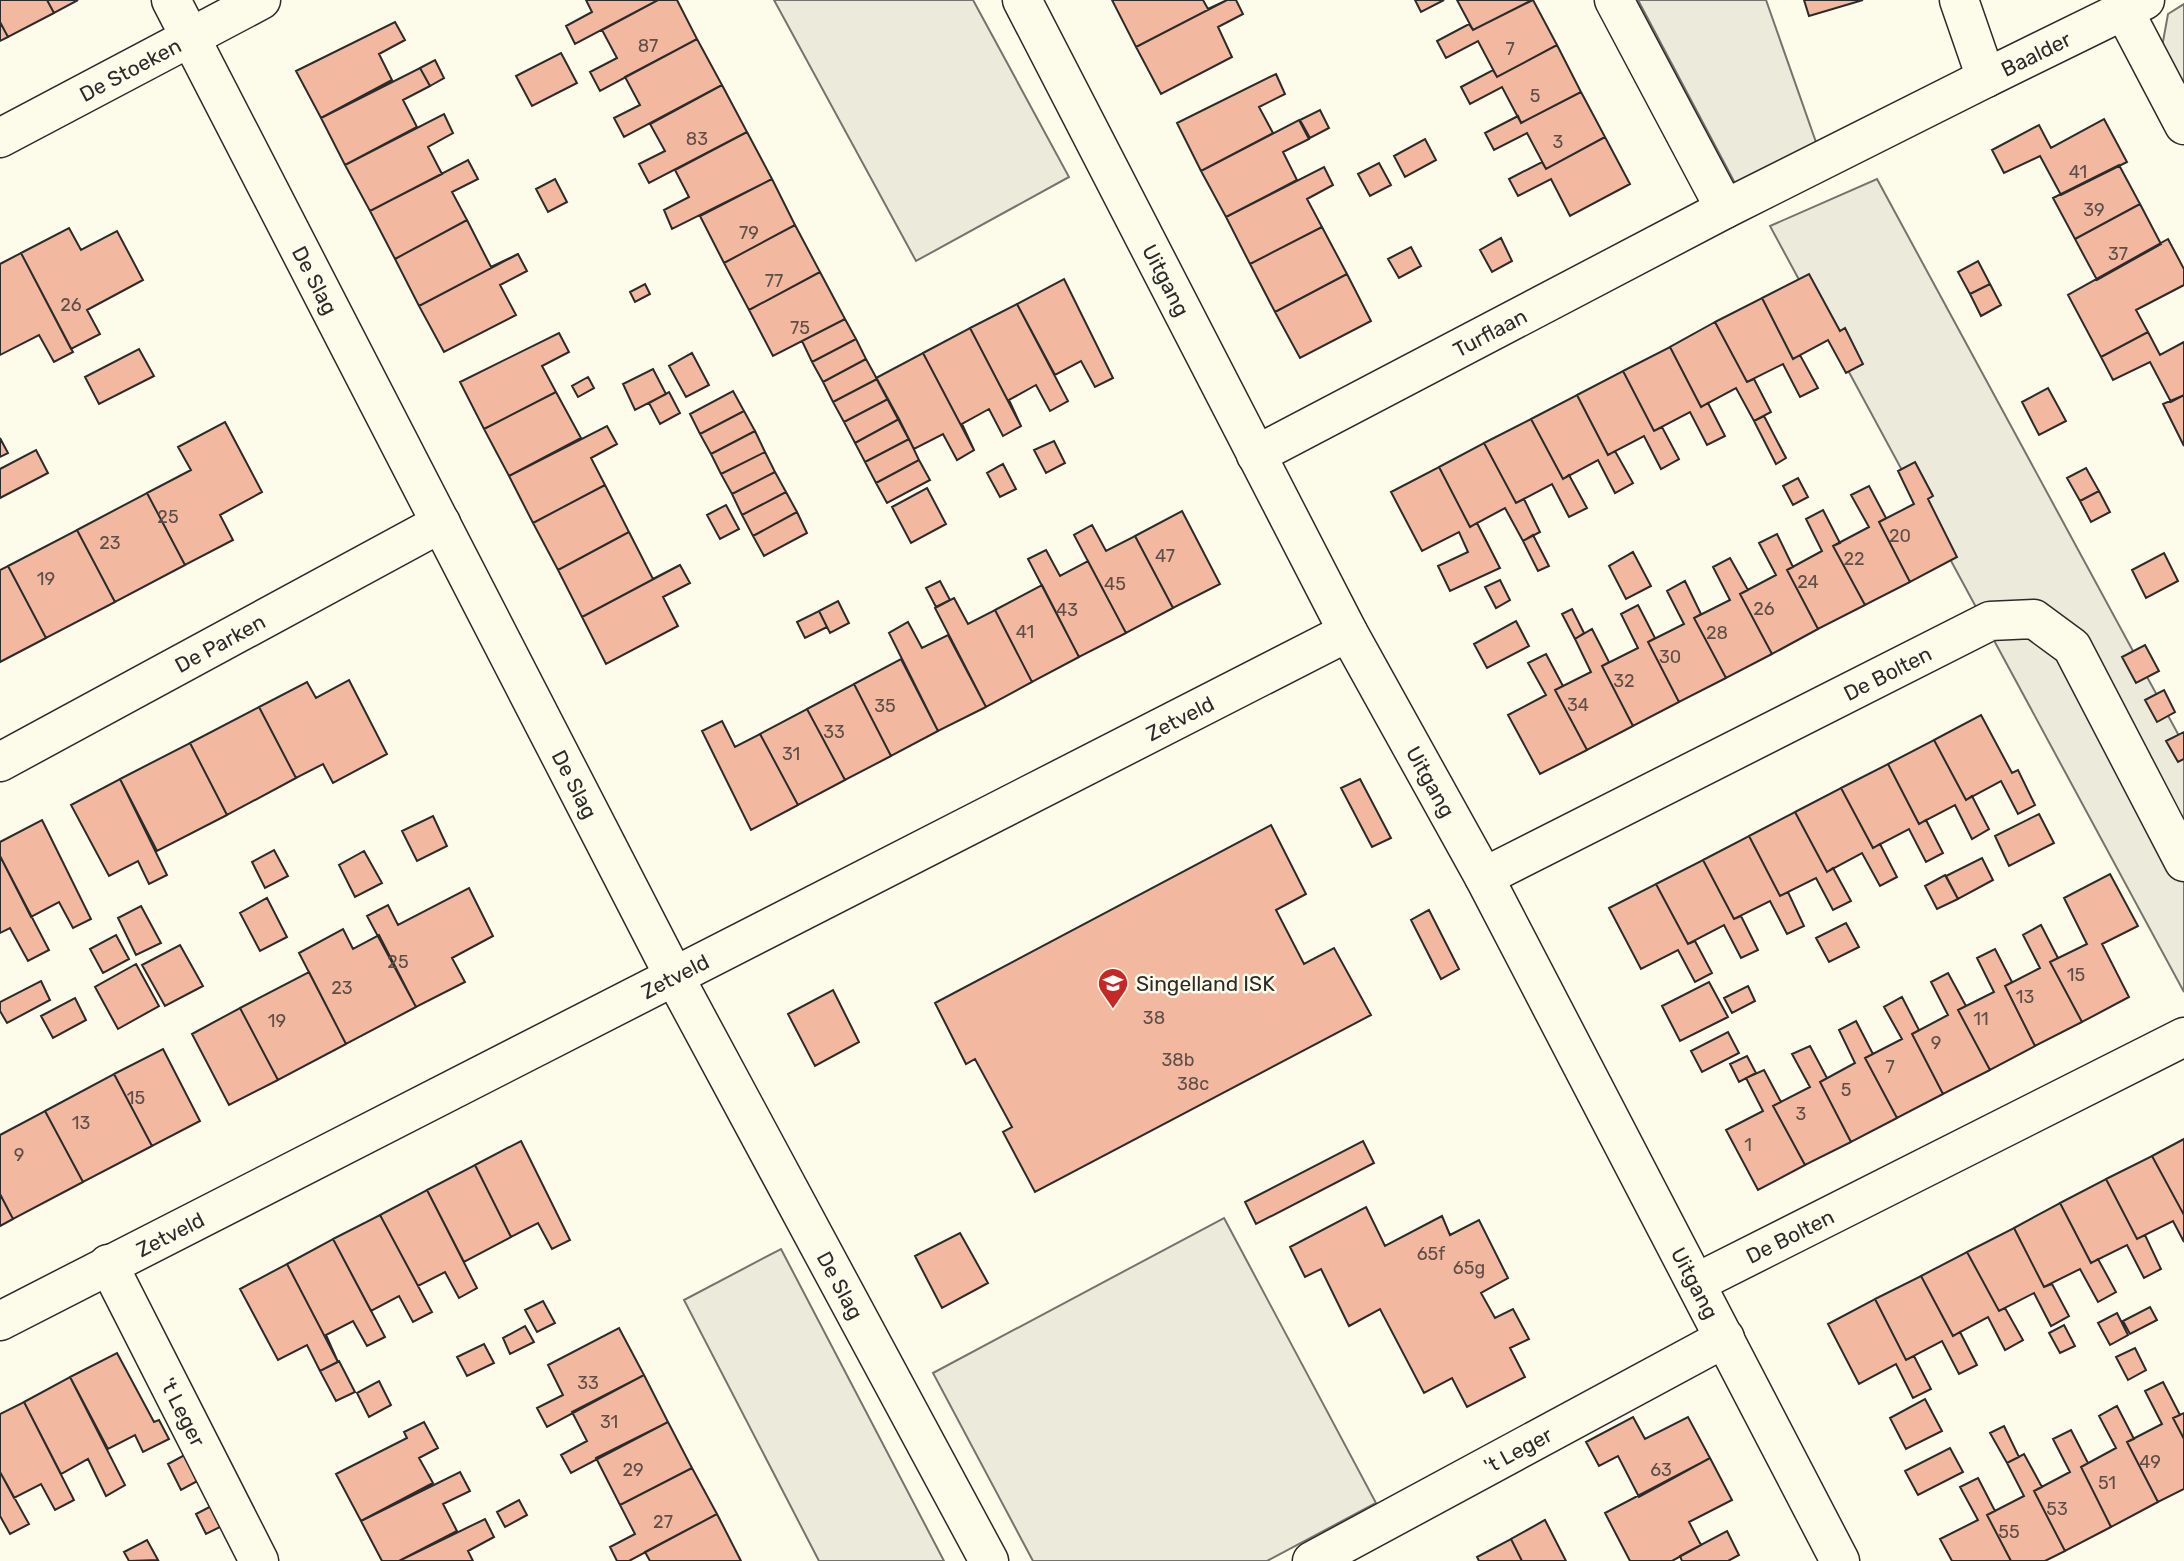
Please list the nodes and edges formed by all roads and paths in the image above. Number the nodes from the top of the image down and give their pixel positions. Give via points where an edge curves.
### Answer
1 (170, 0) edge
2 (261, 0) edge
3 (1021, 0) edge
4 (1614, 0) edge
5 (1959, 0) edge
6 (2134, 5) edge
7 (190, 38) junction
8 (1986, 78) junction
9 (2184, 125) edge
10 (0, 138) edge
11 (1725, 209) junction
12 (1256, 455) junction
13 (441, 523) junction
14 (1348, 632) junction
15 (0, 762) edge
16 (2184, 862) edge
17 (1484, 877) junction
18 (674, 976) junction
19 (2184, 1037) edge
20 (108, 1264) junction
21 (1696, 1283) junction
22 (0, 1321) edge
23 (1725, 1338) junction
24 (258, 1561) edge
25 (989, 1561) edge
26 (1312, 1561) edge
27 (1840, 1561) edge

1 - 7 street, De Slag
2 - 7 street, De Stoeken
3 - 12 street, Uitgang
4 - 11 street
5 - 8 street, Baalder
6 - 8 street, Baalder
6 - 9 street, Baalder
7 - 10 street, De Stoeken
7 - 13 street, De Slag
8 - 11 street, Turflaan
11 - 12 street, Turflaan
12 - 14 street, Uitgang
13 - 15 street, De Parken
13 - 18 street, De Slag
14 - 17 street, Uitgang
14 - 18 street, Zetveld
16 - 17 street, De Bolten via 2072,647 2034,619 1990,621
17 - 21 street, Uitgang
18 - 20 street, Zetveld
18 - 25 street, De Slag
19 - 21 street, De Bolten
20 - 22 street, Zetveld
20 - 24 street, 't Leger
21 - 23 street, Uitgang
23 - 26 street, 't Leger
23 - 27 street, Uitgang

